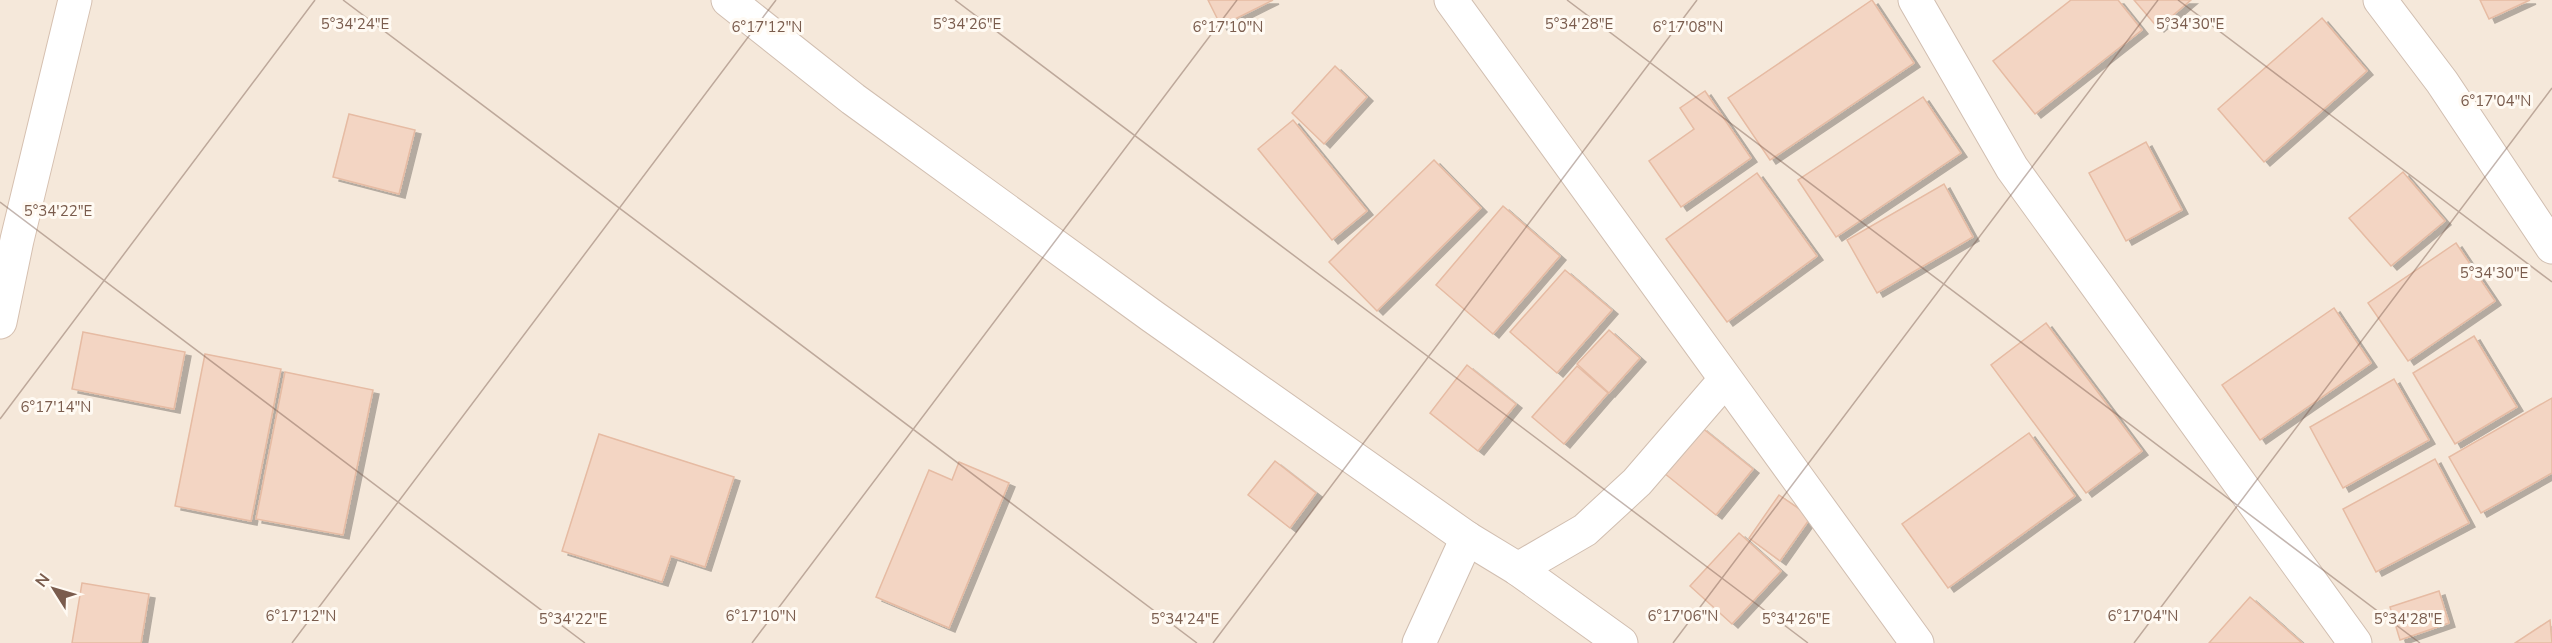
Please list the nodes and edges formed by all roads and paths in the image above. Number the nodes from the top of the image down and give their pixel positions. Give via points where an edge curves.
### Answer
1 (75, 0) edge
2 (728, 0) edge
3 (1451, 0) edge
4 (1915, 0) edge
5 (2380, 0) edge
6 (2552, 247) edge
7 (0, 322) edge
8 (1725, 380) junction
9 (1467, 538) junction
10 (1518, 569) junction
11 (1419, 643) edge
12 (1621, 643) edge
13 (1917, 643) edge
14 (2355, 643) edge

1 - 7 street
2 - 9 street via 862,106
3 - 8 street
4 - 14 street via 2012,168
5 - 6 street via 2442,82
8 - 10 street via 1637,482 1585,530
8 - 13 street
9 - 10 street
9 - 11 street
10 - 12 street

